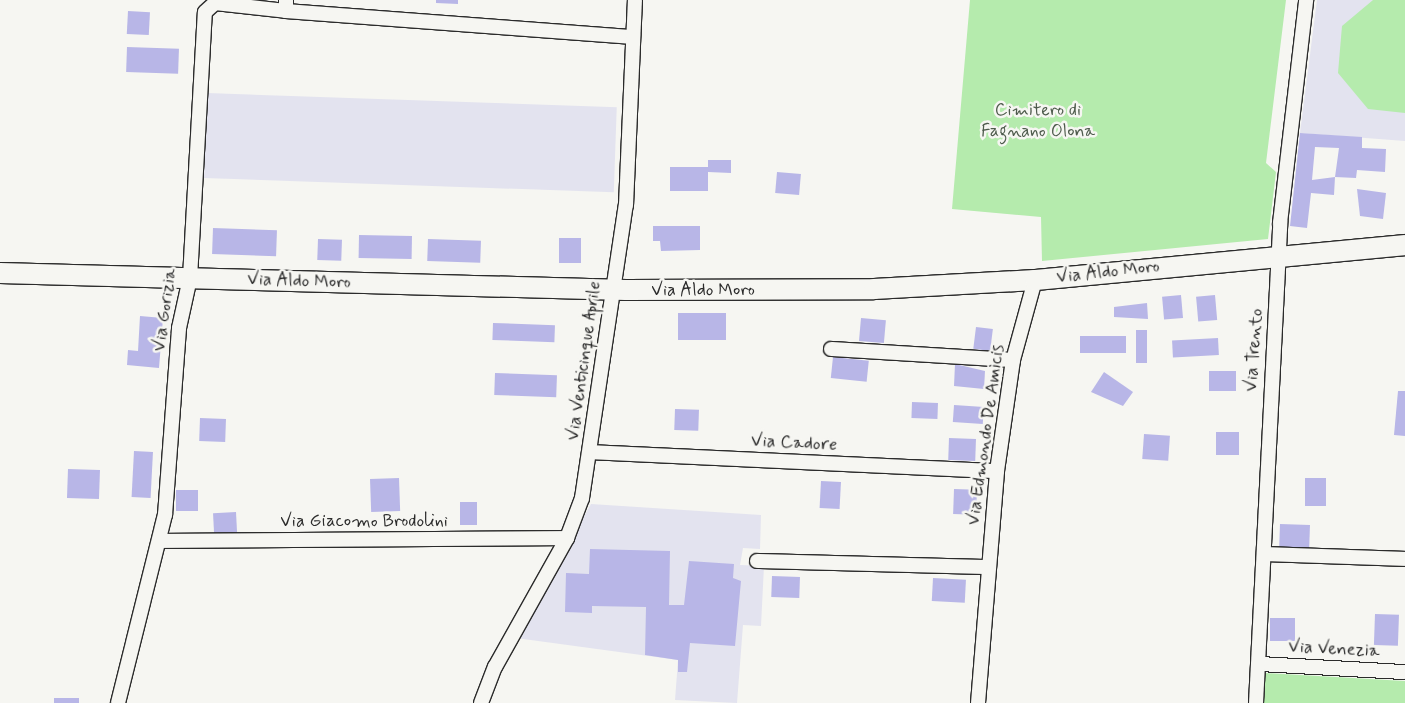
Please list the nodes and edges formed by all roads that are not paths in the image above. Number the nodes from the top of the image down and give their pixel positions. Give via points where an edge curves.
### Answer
1 (635, 0) edge
2 (1306, 0) edge
3 (206, 2) edge
4 (286, 5) edge
5 (633, 37) junction
6 (1405, 244) edge
7 (1280, 255) junction
8 (0, 273) edge
9 (190, 278) junction
10 (1035, 280) junction
11 (613, 290) junction
12 (831, 349) dead end
13 (1013, 360) junction
14 (590, 452) junction
15 (997, 471) junction
16 (567, 538) junction
17 (161, 541) junction
18 (1264, 554) junction
19 (1405, 559) edge
20 (757, 561) dead end
21 (987, 567) junction
22 (1260, 664) junction
23 (1405, 672) edge
24 (118, 703) edge
25 (481, 703) edge
26 (978, 703) edge
27 (1256, 703) edge

1 - 5 street, Via Venticinque Aprile
2 - 7 street, Via Trento via 1281,210
3 - 4 street, Via Gorizia
3 - 9 street, Via Gorizia
4 - 5 street, Via Gorizia
5 - 11 street, Via Venticinque Aprile via 629,169
6 - 7 main road, Via Aldo Moro
7 - 10 main road, Via Aldo Moro
7 - 18 street, Via Trento
8 - 9 main road, Via Aldo Moro
9 - 11 main road, Via Aldo Moro
9 - 17 street, Via Gorizia via 180,328
10 - 11 main road, Via Aldo Moro via 865,290
10 - 13 street, Via Edmondo De Amicis
11 - 14 street, Via Venticinque Aprile
12 - 13 street
13 - 15 street, Via Edmondo De Amicis
14 - 15 street, Via Cadore
14 - 16 street, Via Venticinque Aprile via 582,498
15 - 21 street, Via Edmondo De Amicis
16 - 17 street, Via Giacomo Brodolini
16 - 25 street, Via Venticinque Aprile via 495,667
17 - 24 street, Via Gorizia
18 - 19 street
18 - 22 street, Via Trento
20 - 21 street
21 - 26 street, Via Edmondo De Amicis
22 - 23 street, Via Venezia
22 - 27 street, Via Trento

